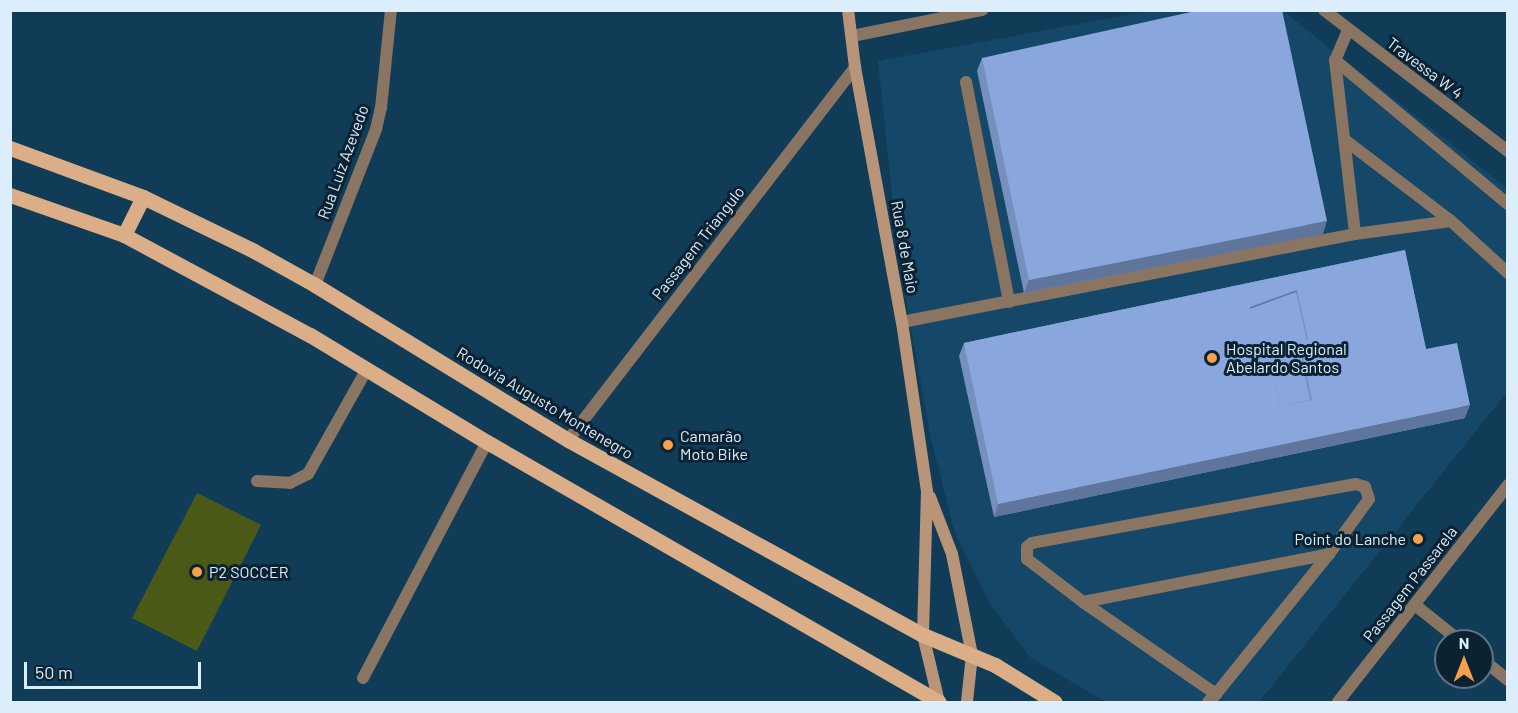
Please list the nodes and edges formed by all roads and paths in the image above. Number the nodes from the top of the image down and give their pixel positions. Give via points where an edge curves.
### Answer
1 (391, 10) edge
2 (848, 10) edge
3 (982, 10) edge
4 (1324, 10) edge
5 (1348, 30) junction
6 (852, 36) junction
7 (1335, 60) junction
8 (855, 67) junction
9 (966, 82) dead end
10 (1345, 140) junction
11 (10, 148) edge
12 (1508, 151) edge
13 (10, 195) edge
14 (143, 197) junction
15 (1508, 204) edge
16 (1450, 220) junction
17 (1355, 234) junction
18 (124, 235) junction
19 (1508, 273) edge
20 (315, 285) junction
21 (1010, 302) junction
22 (902, 322) junction
23 (367, 369) junction
24 (568, 440) junction
25 (487, 442) junction
26 (257, 481) dead end
27 (1508, 485) edge
28 (927, 490) junction
29 (1329, 554) junction
30 (1083, 602) junction
31 (1416, 605) junction
32 (1445, 629) edge
33 (923, 634) junction
34 (972, 654) junction
35 (1494, 669) edge
36 (363, 678) dead end
37 (1508, 680) edge
38 (1212, 698) edge
39 (939, 702) edge
40 (968, 702) edge
41 (1055, 702) edge
42 (1338, 702) edge

1 - 20 street, Rua Luiz Azevedo via 376,129
2 - 6 street, Rua 8 de Maio
3 - 6 street
4 - 5 street, Travessa W 4
5 - 7 street
5 - 12 street, Travessa W 4
6 - 8 street, Rua 8 de Maio
7 - 10 street
7 - 15 street
8 - 22 street, Rua 8 de Maio
8 - 24 street, Passagem Triangulo
9 - 21 street
10 - 16 street
10 - 17 street
11 - 14 main road, Rodovia Augusto Montenegro
13 - 18 main road
14 - 18 main road
14 - 20 main road, Rodovia Augusto Montenegro
16 - 17 street
16 - 19 street
17 - 21 street
18 - 23 main road
20 - 24 main road, Rodovia Augusto Montenegro
21 - 22 street
22 - 28 street, Rua 8 de Maio
23 - 25 main road
23 - 26 street via 308,474 290,483
24 - 33 main road, Rodovia Augusto Montenegro
25 - 36 street
25 - 39 main road
27 - 31 street, Passagem Passarela
28 - 33 street, Rua 8 de Maio
28 - 34 street, Rua 8 de Maio via 952,554
29 - 30 street
29 - 30 street via 1369,499 1365,487 1356,483 1027,547 1027,559
29 - 38 street
30 - 38 street
31 - 32 street
31 - 42 street, Passagem Passarela
33 - 34 main road, Rodovia Augusto Montenegro
33 - 39 street, Rua 8 de Maio
34 - 40 street, Rua 8 de Maio
34 - 41 main road, Rodovia Augusto Montenegro
35 - 37 street

